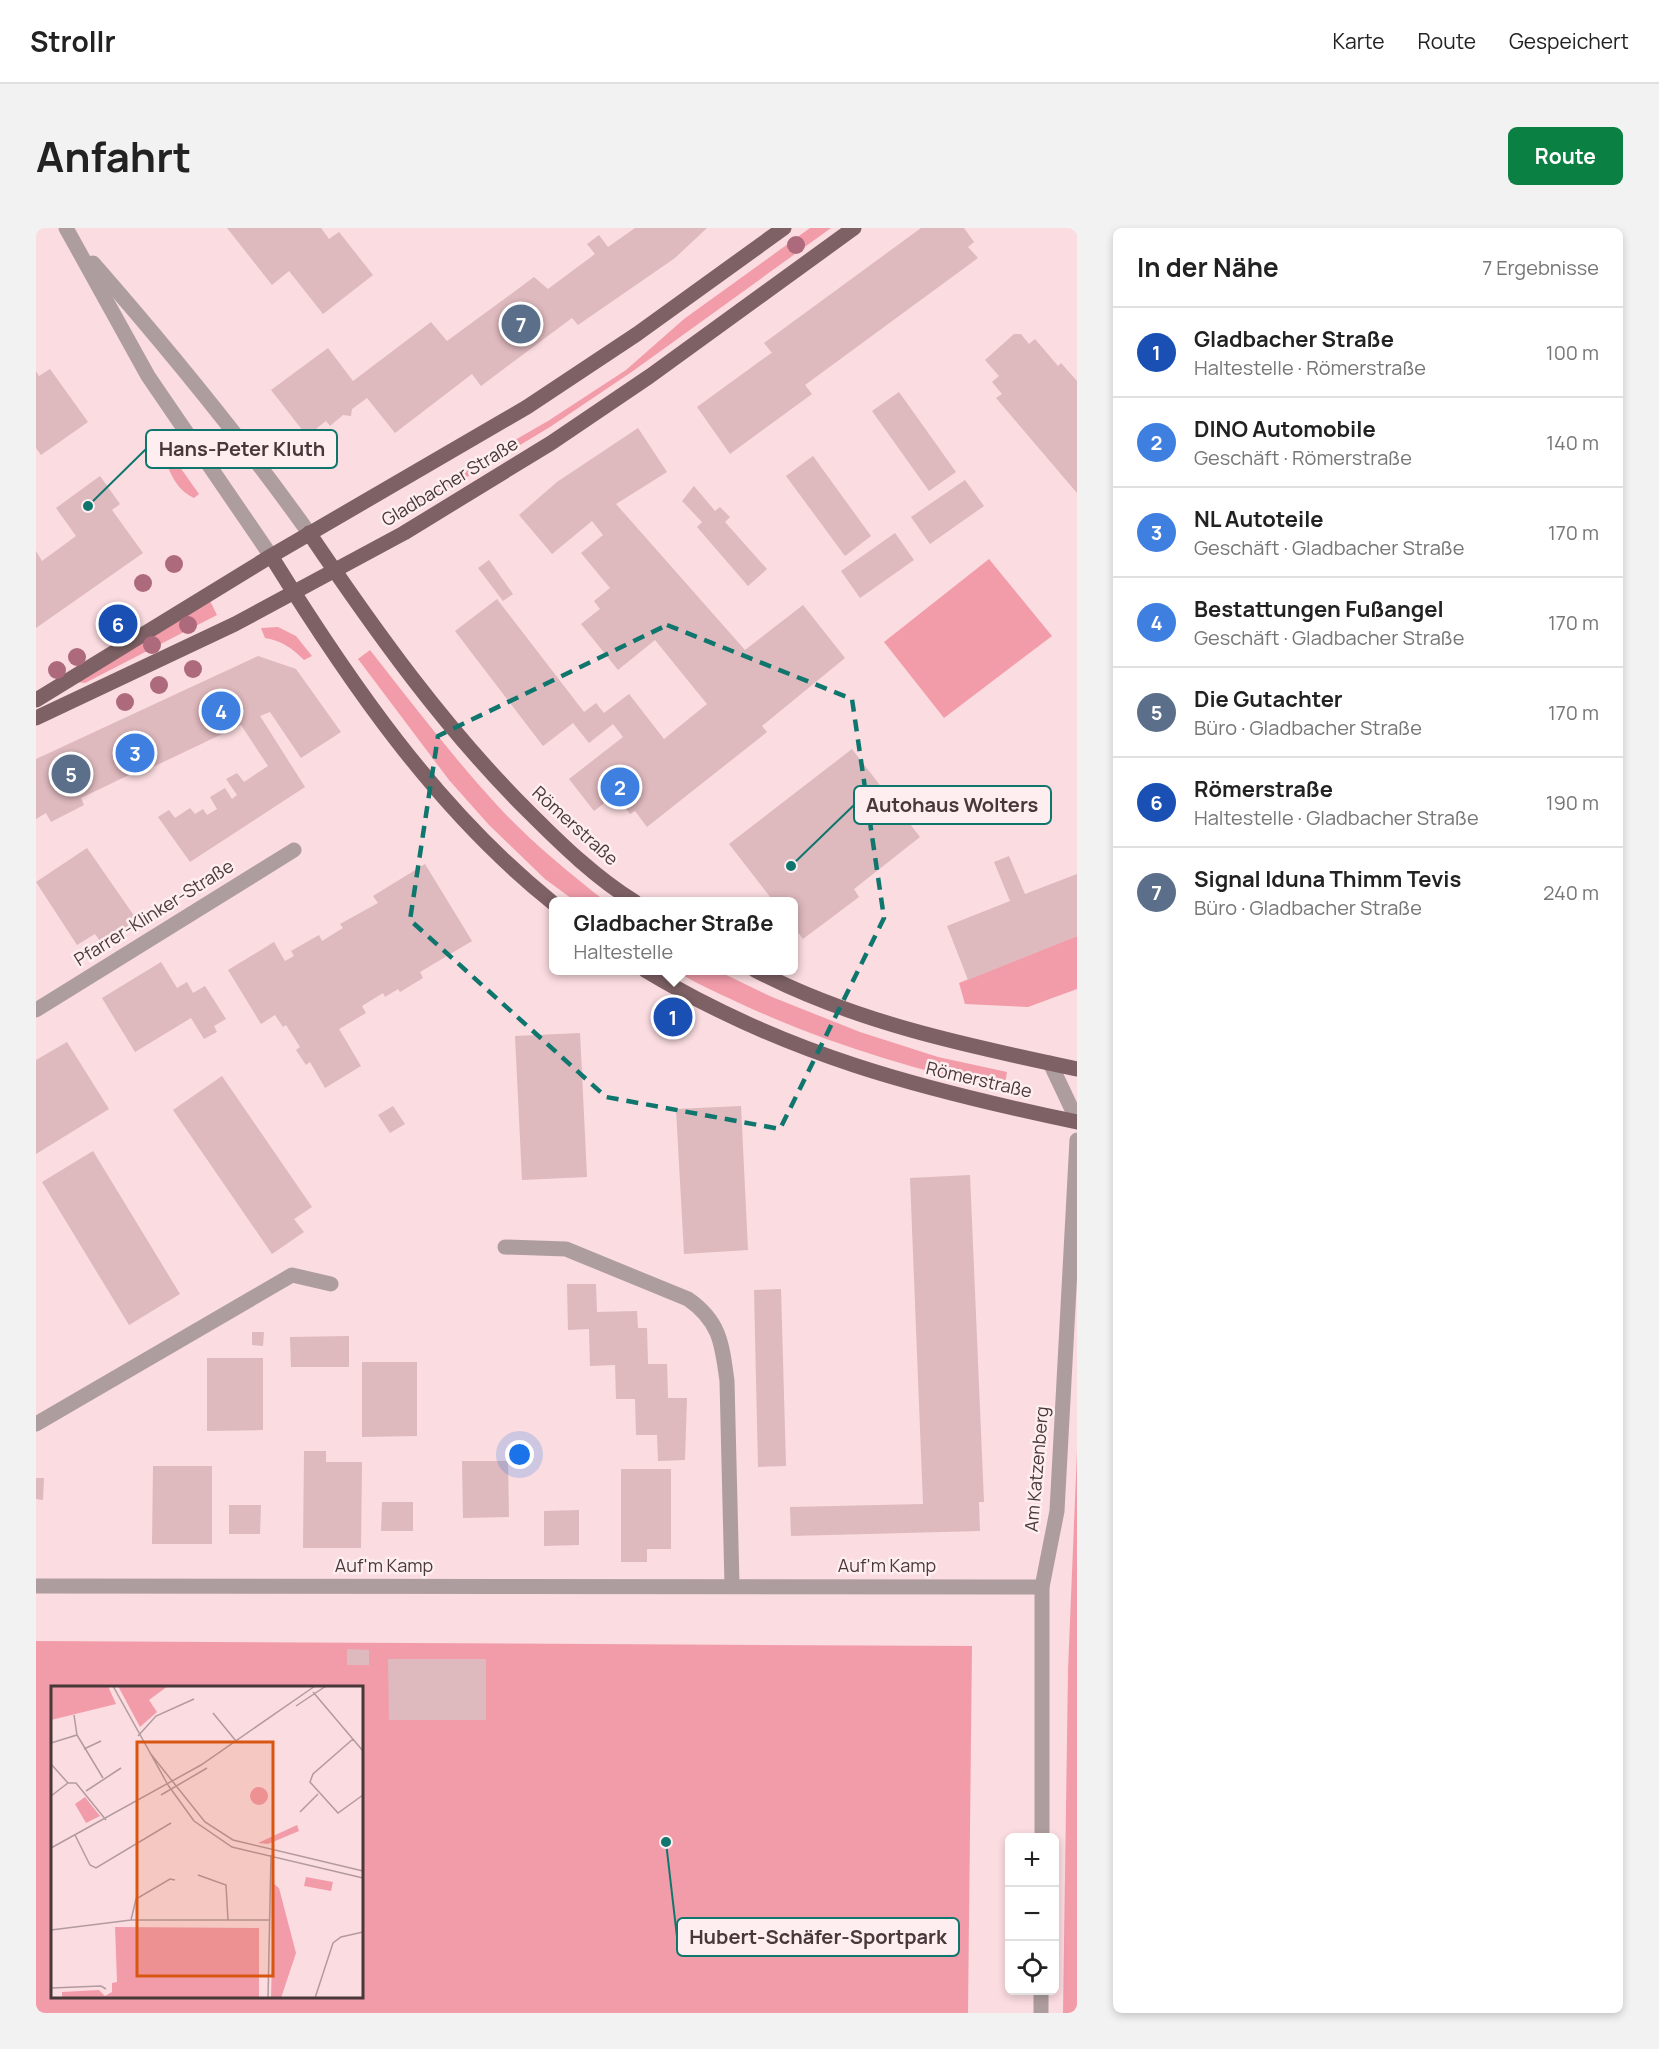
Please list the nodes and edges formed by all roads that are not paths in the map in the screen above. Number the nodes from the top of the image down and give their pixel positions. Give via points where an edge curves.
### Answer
1 (784, 228) edge
2 (854, 228) edge
3 (68, 233) edge
4 (309, 533) junction
5 (271, 556) junction
6 (336, 572) junction
7 (294, 593) junction
8 (36, 700) edge
9 (36, 718) edge
10 (294, 850) dead end
11 (629, 897) edge
12 (549, 899) edge
13 (653, 975) edge
14 (767, 975) edge
15 (36, 1010) edge
16 (1050, 1064) junction
17 (1077, 1069) edge
18 (1077, 1121) edge
19 (1077, 1140) edge
20 (505, 1247) dead end
21 (331, 1284) dead end
22 (36, 1424) edge
23 (732, 1585) junction
24 (36, 1586) edge
25 (1042, 1587) junction
26 (1042, 1833) edge
27 (1041, 1995) edge
28 (1041, 2013) edge

1 - 4 main road, Gladbacher Straße via 527,407
2 - 6 main road, Gladbacher Straße via 551,443
3 - 4 street, Römerstraße via 170,352
3 - 5 street, Römerstraße via 148,376
4 - 5 main road, Gladbacher Straße
4 - 6 main road, Römerstraße
5 - 7 main road, Römerstraße
5 - 8 main road, Gladbacher Straße
6 - 7 main road, Gladbacher Straße
6 - 11 main road, Römerstraße via 378,635 486,766 560,843
7 - 9 main road, Gladbacher Straße
7 - 12 main road, Römerstraße via 421,773 471,830
10 - 15 street, Pfarrer-Klinker-Straße
13 - 18 main road, Römerstraße via 687,996 763,1032 849,1065 916,1086
14 - 16 main road, Römerstraße via 863,1014 952,1041
16 - 17 main road, Römerstraße
16 - 18 street
19 - 25 street, Am Katzenberg via 1057,1511
20 - 23 street via 566,1249 688,1299 714,1324 728,1381
21 - 22 street via 292,1275
23 - 24 street, Auf'm Kamp
23 - 25 street, Auf'm Kamp
25 - 26 street, Am Katzenberg
27 - 28 street

